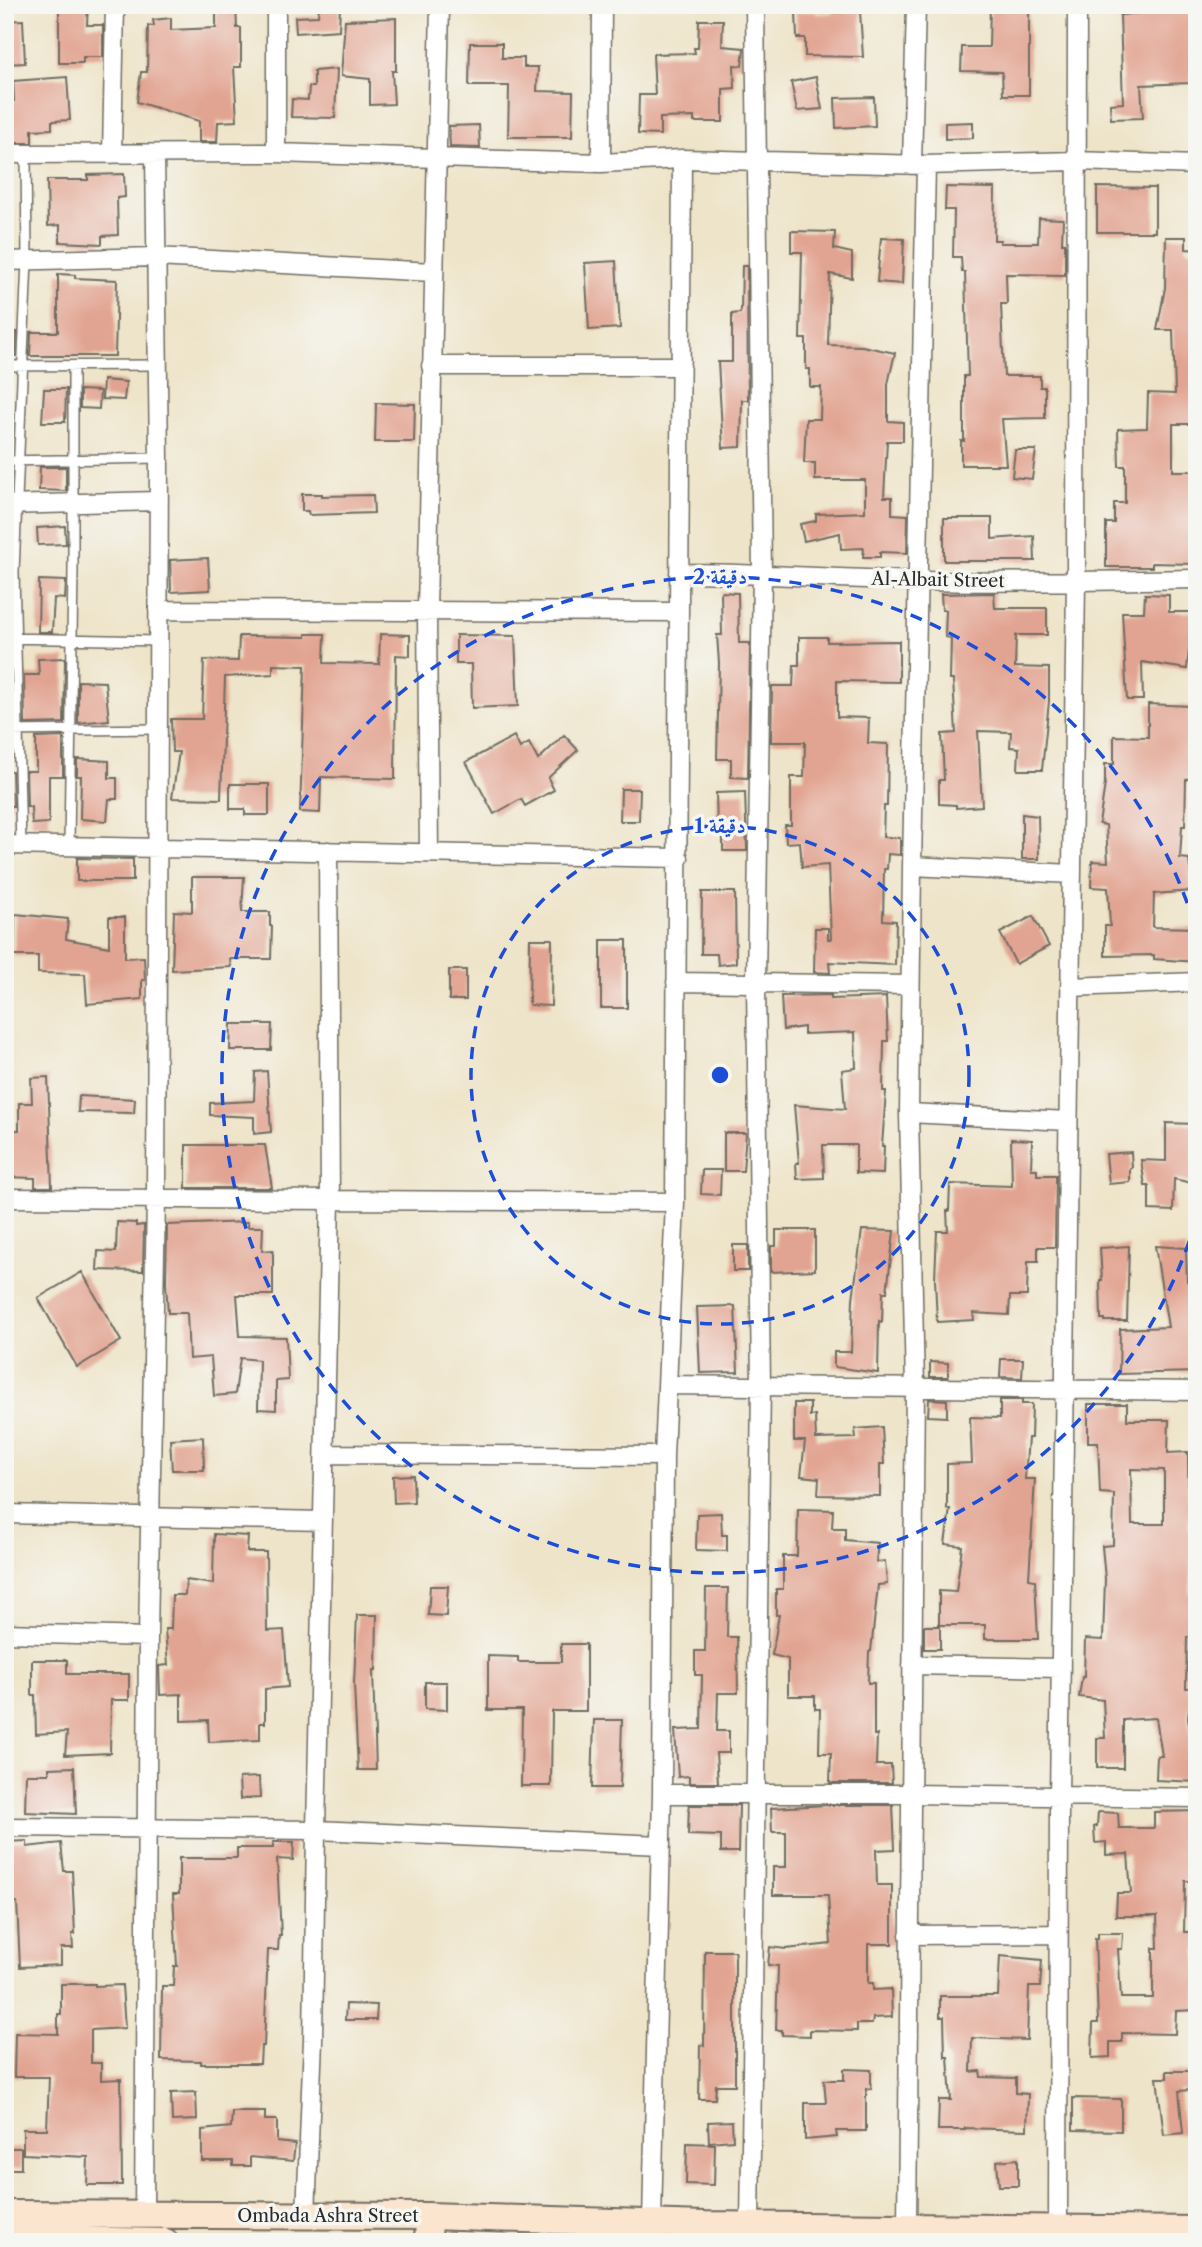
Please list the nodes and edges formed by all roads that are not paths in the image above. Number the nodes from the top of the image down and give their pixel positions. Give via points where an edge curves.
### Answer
1 (115, 5) edge
2 (276, 5) edge
3 (440, 5) edge
4 (602, 5) edge
5 (755, 5) edge
6 (916, 5) edge
7 (1077, 5) edge
8 (276, 153) junction
9 (5, 154) edge
10 (26, 154) junction
11 (111, 154) junction
12 (155, 154) junction
13 (436, 158) junction
14 (682, 159) junction
15 (757, 161) junction
16 (1077, 161) junction
17 (601, 163) junction
18 (919, 165) junction
19 (1197, 165) edge
20 (156, 257) junction
21 (27, 260) junction
22 (5, 261) edge
23 (433, 272) junction
24 (158, 365) junction
25 (5, 366) edge
26 (23, 366) junction
27 (72, 366) junction
28 (431, 366) junction
29 (681, 366) junction
30 (159, 458) junction
31 (73, 459) junction
32 (19, 460) junction
33 (5, 461) edge
34 (158, 501) junction
35 (73, 503) junction
36 (10, 505) edge
37 (679, 573) junction
38 (762, 573) junction
39 (1197, 579) edge
40 (917, 581) junction
41 (1076, 582) junction
42 (158, 610) junction
43 (427, 611) junction
44 (679, 612) junction
45 (5, 638) edge
46 (17, 639) junction
47 (71, 640) junction
48 (158, 641) junction
49 (157, 729) junction
50 (71, 730) junction
51 (5, 731) edge
52 (18, 731) junction
53 (13, 845) edge
54 (69, 846) junction
55 (158, 848) junction
56 (328, 851) junction
57 (429, 853) junction
58 (679, 858) junction
59 (912, 866) junction
60 (1072, 874) junction
61 (676, 982) junction
62 (1197, 982) edge
63 (756, 983) junction
64 (910, 985) junction
65 (1070, 987) junction
66 (909, 1113) junction
67 (1068, 1121) junction
68 (5, 1198) edge
69 (156, 1198) junction
70 (330, 1200) junction
71 (675, 1202) junction
72 (667, 1385) junction
73 (761, 1385) junction
74 (915, 1388) junction
75 (1065, 1389) junction
76 (1197, 1391) edge
77 (325, 1454) junction
78 (664, 1456) junction
79 (5, 1514) edge
80 (149, 1516) junction
81 (323, 1521) junction
82 (5, 1633) edge
83 (148, 1637) junction
84 (912, 1665) junction
85 (1061, 1668) junction
86 (662, 1794) junction
87 (756, 1794) junction
88 (909, 1794) junction
89 (1059, 1797) junction
90 (1197, 1798) edge
91 (5, 1827) edge
92 (147, 1828) junction
93 (316, 1830) junction
94 (661, 1846) junction
95 (1058, 1934) junction
96 (909, 1935) junction
97 (89, 2213) junction
98 (5, 2214) edge
99 (144, 2215) junction
100 (306, 2215) junction
101 (652, 2222) junction
102 (750, 2226) junction
103 (907, 2227) junction
104 (429, 2229) edge
105 (1058, 2229) junction
106 (1197, 2230) edge
107 (5, 2239) edge
108 (93, 2241) edge
109 (165, 2242) edge

1 - 11 street
2 - 8 street
3 - 13 street
4 - 17 street
5 - 15 street
6 - 18 street
7 - 16 street
8 - 12 street
8 - 13 street
9 - 10 street
10 - 11 street
10 - 21 lane
11 - 12 street
12 - 20 street
13 - 17 street
13 - 23 street
14 - 15 street
14 - 17 street
14 - 29 street
15 - 18 street
15 - 38 street
16 - 18 street
16 - 19 street
16 - 41 street
18 - 40 street
20 - 21 street
20 - 23 street
20 - 24 street
21 - 22 street
21 - 26 lane
23 - 28 street
24 - 27 lane
24 - 30 street
25 - 26 lane
26 - 27 lane
26 - 32 lane
27 - 31 lane
28 - 29 street
28 - 43 street
29 - 37 street
30 - 31 lane
30 - 34 street
31 - 32 lane
31 - 35 lane
32 - 33 lane
32 - 36 lane
34 - 35 street
34 - 42 street
35 - 36 street
35 - 47 lane
36 - 46 lane
37 - 38 street, Al-Albait Street
37 - 44 street
38 - 40 street, Al-Albait Street
38 - 63 street
39 - 41 street, Al-Albait Street
40 - 41 street, Al-Albait Street
40 - 59 street
41 - 60 street
42 - 43 street
42 - 48 street
43 - 44 street
43 - 57 street
44 - 58 street
45 - 46 lane
46 - 47 lane
46 - 52 lane
47 - 48 lane
47 - 50 lane
48 - 49 street
49 - 50 lane
49 - 55 street
50 - 52 lane
50 - 54 lane
51 - 52 lane
52 - 53 lane
53 - 54 street
54 - 55 street
55 - 56 street
55 - 69 street
56 - 57 street
56 - 70 street
57 - 58 street
58 - 61 street
59 - 60 street
59 - 64 street
60 - 65 street
61 - 63 street
61 - 71 street
62 - 65 street
63 - 64 street
63 - 73 street
64 - 66 street
65 - 67 street
66 - 67 street
66 - 74 street
67 - 75 street
68 - 69 street
69 - 70 street
69 - 80 street
70 - 71 street
70 - 77 street
71 - 72 street
72 - 73 street
72 - 78 street
73 - 74 street
73 - 87 street
74 - 75 street
74 - 84 street
75 - 76 street
75 - 85 street
77 - 78 street
77 - 81 street
78 - 86 street
79 - 80 street
80 - 81 street
80 - 83 street
81 - 93 street
82 - 83 street
83 - 92 street
84 - 85 street
84 - 88 street
85 - 89 street
86 - 87 street
86 - 94 street
87 - 88 street
87 - 102 street
88 - 89 street
88 - 96 street
89 - 90 street
89 - 95 street
91 - 92 street
92 - 93 street
92 - 99 street
93 - 94 street
93 - 100 street
94 - 101 street
95 - 96 street
95 - 105 street
96 - 103 street
97 - 98 main road, Ombada Ashra Street
97 - 99 main road, Ombada Ashra Street
97 - 108 street
99 - 100 main road, Ombada Ashra Street
100 - 104 main road, Ombada Ashra Street
101 - 102 main road, Ombada Ashra Street
101 - 104 main road, Ombada Ashra Street
102 - 103 main road, Ombada Ashra Street
103 - 105 main road, Ombada Ashra Street
105 - 106 main road, Ombada Ashra Street
107 - 108 main road
108 - 109 main road

